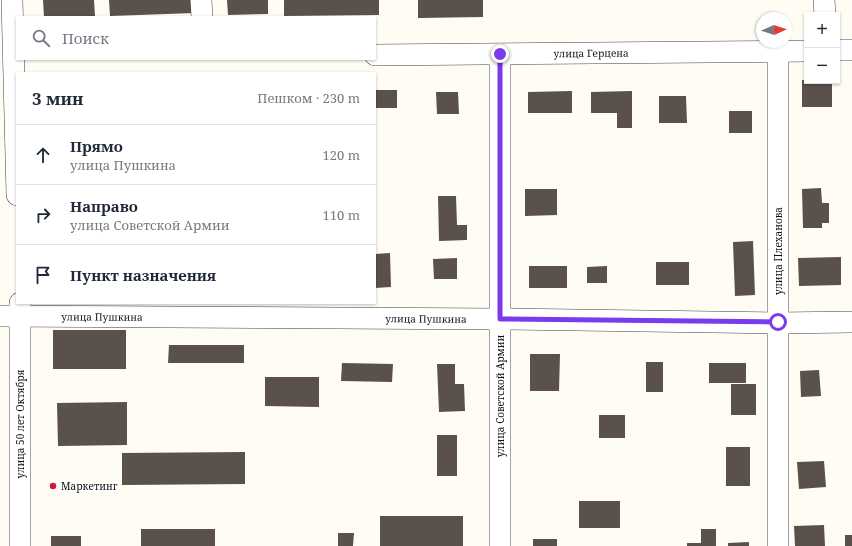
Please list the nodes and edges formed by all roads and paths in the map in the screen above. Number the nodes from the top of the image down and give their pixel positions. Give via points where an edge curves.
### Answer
1 (12, 0) edge
2 (201, 0) edge
3 (824, 0) edge
4 (824, 12) edge
5 (202, 16) edge
6 (840, 50) edge
7 (852, 50) edge
8 (778, 51) junction
9 (804, 51) edge
10 (376, 54) edge
11 (500, 54) junction
12 (10, 57) edge
13 (8, 136) edge
14 (16, 188) edge
15 (13, 311) edge
16 (500, 319) junction
17 (778, 322) junction
18 (852, 322) edge
19 (20, 546) edge
20 (500, 546) edge
21 (778, 546) edge

1 - 12 street
2 - 5 street
3 - 4 street
6 - 7 street
8 - 9 street, улица Герцена
8 - 11 street, улица Герцена
8 - 17 street, улица Плеханова
10 - 11 street, улица Герцена
11 - 16 street, улица Советской Армии
12 - 13 street
13 - 14 street
15 - 16 street, улица Пушкина
15 - 19 street, улица 50 лет Октября
16 - 17 street, улица Пушкина
16 - 20 street, улица Советской Армии
17 - 18 street, улица Пушкина
17 - 21 street, улица Плеханова

